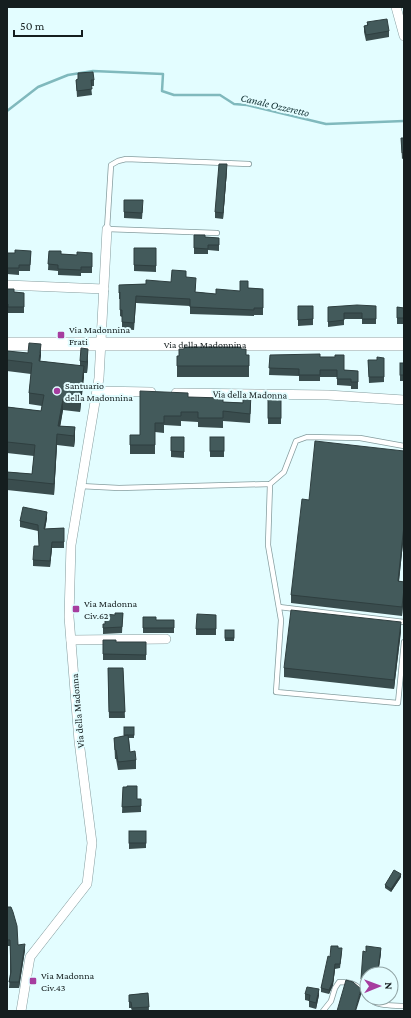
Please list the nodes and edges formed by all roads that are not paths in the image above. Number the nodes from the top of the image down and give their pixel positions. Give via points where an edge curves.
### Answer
1 (399, 8) edge
2 (404, 36) edge
3 (249, 164) dead end
4 (107, 229) junction
5 (217, 234) dead end
6 (7, 284) edge
7 (104, 289) junction
8 (7, 344) edge
9 (404, 344) edge
10 (101, 345) junction
11 (97, 391) junction
12 (404, 400) edge
13 (404, 446) edge
14 (270, 484) junction
15 (80, 486) junction
16 (279, 607) junction
17 (404, 622) edge
18 (166, 639) dead end
19 (71, 640) junction
20 (404, 642) edge
21 (359, 987) edge
22 (21, 1011) edge
23 (323, 1011) edge

1 - 2 street
3 - 4 lane via 126,159 118,161 111,165
4 - 5 lane
4 - 7 street, Via della Madonna
6 - 7 street
7 - 10 street, Via della Madonna
8 - 10 street, Via della Madonnina
9 - 10 street, Via della Madonnina
10 - 11 street, Via della Madonna
11 - 12 street, Via della Madonna via 328,395
11 - 15 street, Via della Madonna
13 - 14 lane via 360,438 307,437 296,441 284,472
14 - 15 lane via 119,488
14 - 16 lane via 268,545
15 - 19 street, Via della Madonna via 71,545
16 - 17 lane
16 - 20 lane via 281,620 276,692 398,703
18 - 19 street
19 - 22 street, Via della Madonna via 79,741 92,843 87,884 30,957
21 - 23 lane via 339,982 331,1001

